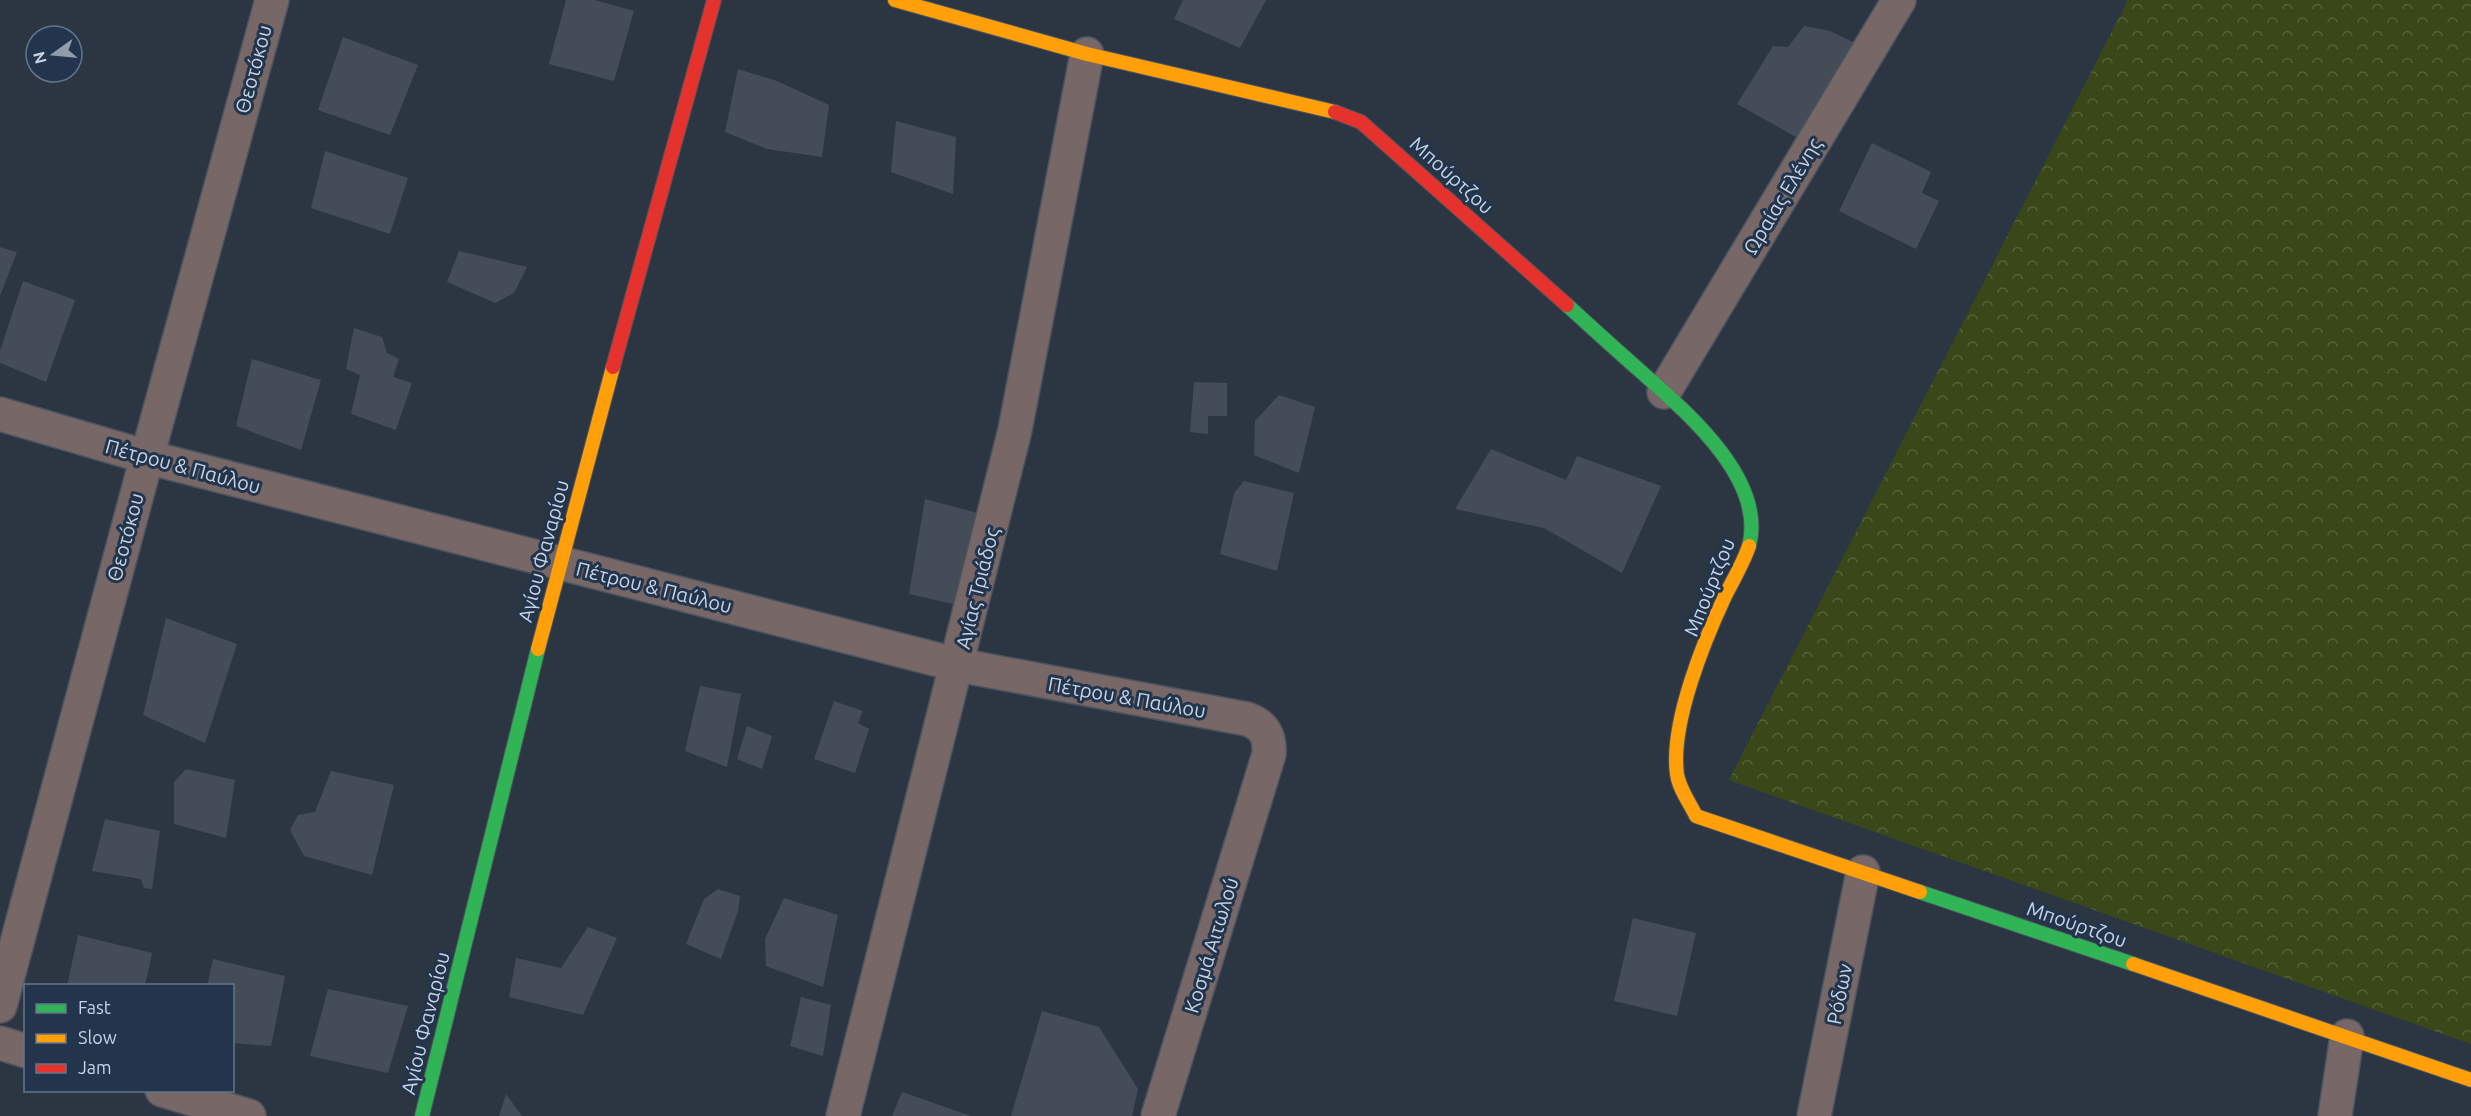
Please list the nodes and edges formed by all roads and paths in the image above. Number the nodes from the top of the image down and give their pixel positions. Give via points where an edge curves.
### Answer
1 (272, 0) edge
2 (714, 0) edge
3 (895, 0) edge
4 (1899, 0) edge
5 (1087, 54) junction
6 (1664, 392) junction
7 (0, 414) edge
8 (147, 457) junction
9 (559, 563) junction
10 (958, 665) junction
11 (1263, 774) joint
12 (1863, 872) junction
13 (0, 1006) edge
14 (2347, 1036) junction
15 (0, 1043) edge
16 (24, 1050) edge
17 (2471, 1080) edge
18 (169, 1092) edge
19 (249, 1116) edge
20 (422, 1116) edge
21 (843, 1116) edge
22 (1158, 1116) edge
23 (1814, 1116) edge
24 (2335, 1116) edge

1 - 8 street, Θεοτόκου
2 - 9 street, Αγίου Φαναρίου
3 - 5 street, Μπούρτζου
4 - 6 street, Ωραίας Ελένης
5 - 6 street, Μπούρτζου via 1347,115 1361,122
5 - 10 street, Αγίας Τριάδος via 1016,430
6 - 12 street, Μπούρτζου via 1724,456 1750,508 1753,530 1748,551 1722,604 1694,677 1676,745 1677,776 1696,816
7 - 8 street, Πέτρου & Παύλου
8 - 9 street, Πέτρου & Παύλου
8 - 13 street, Θεοτόκου
9 - 10 street, Πέτρου & Παύλου
9 - 20 street, Αγίου Φαναρίου
10 - 11 street, Πέτρου & Παύλου via 1247,719 1258,723 1270,742
10 - 21 street, Αγίας Τριάδος
11 - 22 street, Κοσμά Αιτωλού
12 - 14 street, Μπούρτζου
12 - 23 street, Ρόδων
14 - 17 street, Μπούρτζου
14 - 24 street
15 - 16 street
18 - 19 street

